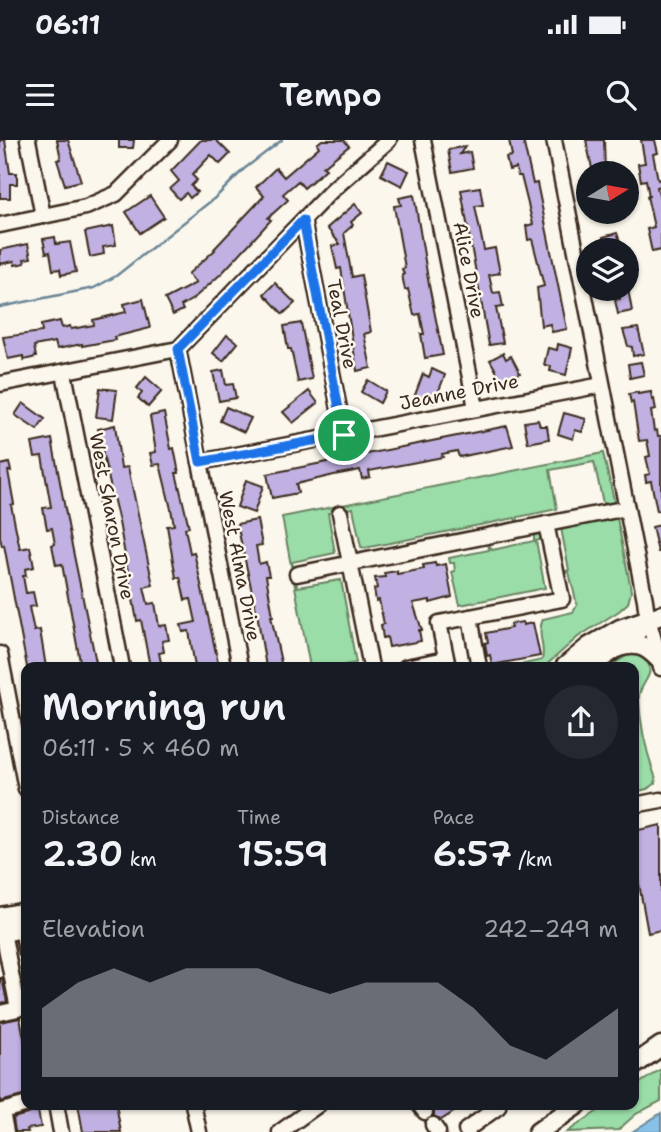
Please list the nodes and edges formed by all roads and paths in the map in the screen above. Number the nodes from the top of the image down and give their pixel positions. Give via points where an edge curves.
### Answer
1 (28, 140) edge
2 (389, 140) edge
3 (423, 140) edge
4 (554, 140) edge
5 (164, 143) edge
6 (43, 216) junction
7 (303, 220) junction
8 (0, 225) edge
9 (178, 349) junction
10 (64, 373) junction
11 (0, 384) edge
12 (602, 385) junction
13 (476, 408) junction
14 (344, 435) junction
15 (200, 462) junction
16 (627, 508) junction
17 (340, 513) dead end
18 (547, 524) junction
19 (350, 562) junction
20 (297, 574) dead end
21 (470, 617) junction
22 (654, 618) edge
23 (618, 647) junction
24 (0, 654) edge
25 (121, 662) edge
26 (239, 662) edge
27 (370, 662) edge
28 (447, 662) edge
29 (479, 662) edge
30 (571, 662) edge
31 (596, 662) edge
32 (660, 664) edge
33 (21, 761) edge
34 (661, 800) edge
35 (639, 804) edge
36 (21, 923) edge
37 (1, 927) edge
38 (21, 997) edge
39 (0, 1013) edge
40 (661, 1046) edge
41 (639, 1061) edge
42 (21, 1106) edge
43 (57, 1110) edge
44 (194, 1110) edge
45 (310, 1110) edge
46 (492, 1110) edge
47 (568, 1110) edge
48 (465, 1131) edge
49 (6, 1132) edge
50 (61, 1132) edge
51 (199, 1132) edge
52 (279, 1132) edge
53 (538, 1132) edge

1 - 6 street
2 - 7 street
3 - 13 street, Alice Drive
4 - 12 street
5 - 6 street via 116,194 86,207
6 - 8 street
7 - 9 street
7 - 14 street, Teal Drive
9 - 10 street
9 - 15 street, West Alma Drive
10 - 11 street
10 - 25 street, West Sharon Drive
12 - 13 street, Jeanne Drive
12 - 16 street
13 - 14 street, Jeanne Drive
14 - 15 street, Jeanne Drive
15 - 26 street, West Alma Drive
16 - 18 street
16 - 22 street via 645,600
17 - 19 street
18 - 19 street
18 - 21 street via 562,598
19 - 20 street
19 - 27 street
21 - 28 street via 439,623
21 - 29 street
22 - 23 main road
22 - 30 main road via 620,629
22 - 32 street
23 - 31 main road
23 - 32 main road via 640,644
24 - 33 street
34 - 35 street
36 - 37 main road
37 - 38 street
38 - 39 street via 18,1009
40 - 41 main road
42 - 49 street via 2,1111
43 - 50 street
44 - 51 street
45 - 52 street
46 - 48 street
47 - 53 main road

